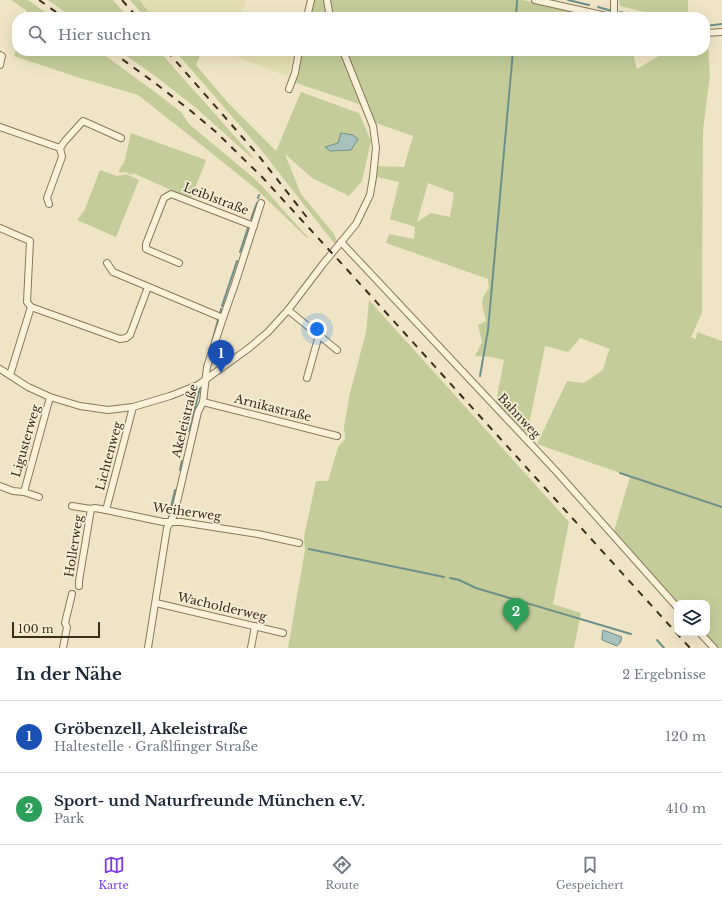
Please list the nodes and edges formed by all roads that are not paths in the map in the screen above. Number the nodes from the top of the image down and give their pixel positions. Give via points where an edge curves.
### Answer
1 (311, 0) edge
2 (326, 0) edge
3 (535, 0) edge
4 (614, 0) edge
5 (308, 12) edge
6 (329, 12) edge
7 (588, 12) edge
8 (614, 12) edge
9 (722, 32) edge
10 (710, 33) edge
11 (1, 56) edge
12 (299, 56) edge
13 (345, 56) edge
14 (0, 65) edge
15 (289, 89) dead end
16 (0, 127) edge
17 (121, 138) dead end
18 (60, 148) junction
19 (261, 203) dead end
20 (49, 204) dead end
21 (254, 226) junction
22 (0, 228) edge
23 (341, 242) junction
24 (107, 263) dead end
25 (178, 263) dead end
26 (148, 287) junction
27 (31, 307) junction
28 (288, 310) junction
29 (223, 318) junction
30 (319, 335) junction
31 (337, 350) dead end
32 (0, 369) edge
33 (10, 375) junction
34 (307, 378) dead end
35 (206, 379) junction
36 (50, 397) junction
37 (203, 402) junction
38 (133, 407) junction
39 (337, 436) dead end
40 (0, 486) edge
41 (24, 492) junction
42 (39, 498) dead end
43 (72, 506) dead end
44 (91, 509) junction
45 (106, 510) junction
46 (170, 522) junction
47 (299, 543) dead end
48 (79, 586) dead end
49 (72, 594) dead end
50 (156, 603) junction
51 (674, 604) edge
52 (255, 626) junction
53 (283, 633) dead end
54 (703, 636) edge
55 (63, 648) edge
56 (148, 648) edge
57 (251, 648) edge
58 (714, 648) edge

1 - 5 street
2 - 6 street
3 - 7 street
4 - 8 street
9 - 10 street
11 - 14 street
12 - 15 street
13 - 23 street via 373,126 376,148 370,195 356,224
16 - 18 street
17 - 18 street via 83,121
18 - 20 street via 62,156 47,198
19 - 21 street, Akeleistraße
21 - 25 street, Leiblstraße via 170,194 164,198 146,249
21 - 29 street, Akeleistraße
22 - 27 street via 30,241 27,302
23 - 28 street
23 - 51 street, Bahnweg via 555,470
24 - 26 street via 113,272
26 - 27 street via 130,335 126,338 120,339
26 - 29 street
27 - 33 street
28 - 30 street
28 - 35 street via 249,348
29 - 35 street, Akeleistraße via 207,367
30 - 31 street
30 - 34 street
32 - 33 street
33 - 36 street
35 - 37 street, Akeleistraße
35 - 38 street via 198,385 170,396
36 - 38 street via 80,406 108,410
36 - 41 street, Ligusterweg
37 - 39 street, Arnikastraße
37 - 46 street, Akeleistraße via 198,412 174,515
38 - 45 street, Lichtenweg
40 - 41 street
41 - 42 street
43 - 44 street, Weiherweg
44 - 45 street, Weiherweg
44 - 48 street, Hollerweg
45 - 46 street, Weiherweg
46 - 47 street, Weiherweg via 258,534
46 - 50 street, Akeleistraße
49 - 55 street, Hollerweg via 65,623
50 - 52 street, Wacholderweg
50 - 56 street, Akeleistraße
52 - 53 street, Wacholderweg
52 - 57 street
54 - 58 street

